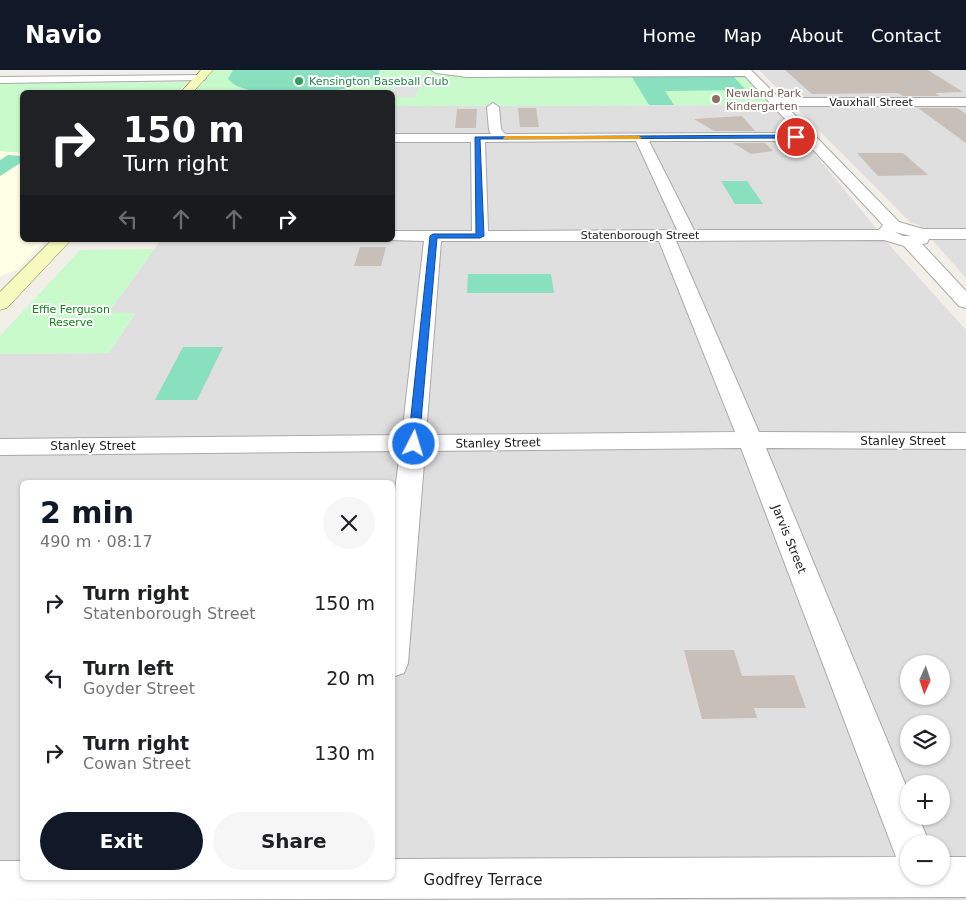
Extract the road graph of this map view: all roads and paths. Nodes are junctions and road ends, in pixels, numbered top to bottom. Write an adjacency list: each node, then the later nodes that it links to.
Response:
1 (58, 70): 6 (street)
2 (436, 70): 3 (street)
3 (609, 72): 4 (street)
4 (746, 72): 9 (street)
5 (203, 74): 6 (street); 8 (main road)
6 (44, 79): 7 (street)
7 (0, 80)
8 (189, 90)
9 (775, 102): 10 (street, Vauxhall Street); 14 (street)
10 (949, 102): 11 (street, Vauxhall Street); 13 (street)
11 (966, 102)
12 (493, 107): 17 (street)
13 (966, 114)
14 (808, 137): 18 (street); 19 (street)
15 (395, 138): 16 (street)
16 (478, 138): 17 (street); 24 (street)
17 (499, 138): 18 (street)
18 (641, 138): 21 (street, Jarvis Street)
19 (890, 231): 21 (street, Statenborough Street); 25 (street)
20 (966, 234): 25 (street)
21 (676, 235): 24 (street, Statenborough Street); 29 (street, Jarvis Street)
22 (395, 236): 23 (street, Statenborough Street)
23 (433, 236): 24 (street, Statenborough Street); 31 (street)
24 (480, 236)
25 (915, 238): 27 (street)
26 (60, 242): 28 (main road)
27 (966, 302)
28 (0, 304)
29 (750, 440): 30 (street, Stanley Street); 31 (street, Stanley Street); 34 (street, Jarvis Street)
30 (966, 441)
31 (414, 444): 32 (street, Stanley Street); 33 (street)
32 (0, 446)
33 (395, 633)
34 (907, 835)
35 (900, 866): 38 (street, Godfrey Terrace)
36 (950, 873): 37 (street, Godfrey Terrace)
37 (966, 877)
38 (395, 878)
39 (248, 880): 40 (street, Godfrey Terrace)
40 (0, 882)

